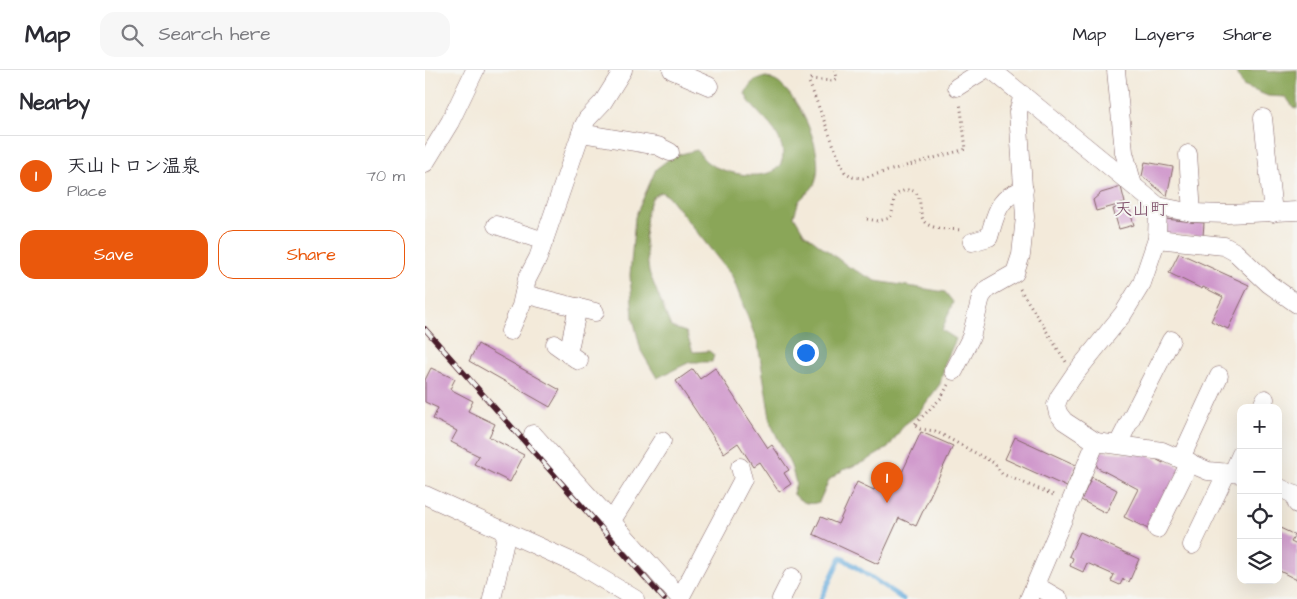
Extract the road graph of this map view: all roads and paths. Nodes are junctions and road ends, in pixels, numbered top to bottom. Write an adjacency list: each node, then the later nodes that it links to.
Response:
1 (475, 70): 15 (street)
2 (623, 70): 12 (street)
3 (673, 70): 8 (street)
4 (835, 70): 9 (path)
5 (984, 70): 9 (street)
6 (992, 70): 10 (street)
7 (1116, 70): 16 (street)
8 (709, 86)
9 (957, 87)
10 (1023, 95): 16 (street); 17 (street)
11 (1263, 118): 21 (street)
12 (581, 133): 13 (street); 26 (street)
13 (670, 152)
14 (1188, 154): 20 (street)
15 (425, 163)
16 (1133, 185): 18 (street)
17 (1024, 190): 24 (street); 28 (street)
18 (1158, 206): 20 (street); 25 (street)
19 (1297, 211): 21 (street)
20 (1192, 213): 21 (street)
21 (1273, 213)
22 (867, 219): 24 (path)
23 (496, 225): 26 (street)
24 (990, 233): 27 (street)
25 (1157, 239): 30 (street); 37 (street)
26 (544, 241): 29 (street)
27 (972, 242)
28 (1015, 273): 36 (street); 37 (path)
29 (524, 294): 31 (street); 33 (street)
30 (1297, 304)
31 (578, 307): 32 (street); 35 (street)
32 (595, 312)
33 (510, 332)
34 (1171, 340): 42 (street)
35 (567, 353)
36 (954, 371): 48 (path)
37 (1074, 375): 41 (street)
38 (1219, 376): 43 (street)
39 (533, 434): 50 (street)
40 (662, 441): 50 (street)
41 (1096, 442): 42 (street); 48 (street)
42 (1118, 444): 43 (street)
43 (1185, 460): 45 (street); 51 (street)
44 (739, 468): 57 (street)
45 (1234, 473): 53 (street)
46 (1282, 490): 49 (street)
47 (425, 495): 52 (street)
48 (1071, 502): 54 (street)
49 (1297, 504)
50 (611, 522): 57 (street)
51 (1157, 529)
52 (507, 532): 55 (street); 56 (street)
53 (1192, 545)
54 (1032, 592): 58 (street)
55 (492, 599)
56 (635, 599)
57 (680, 599)
58 (1059, 599)

